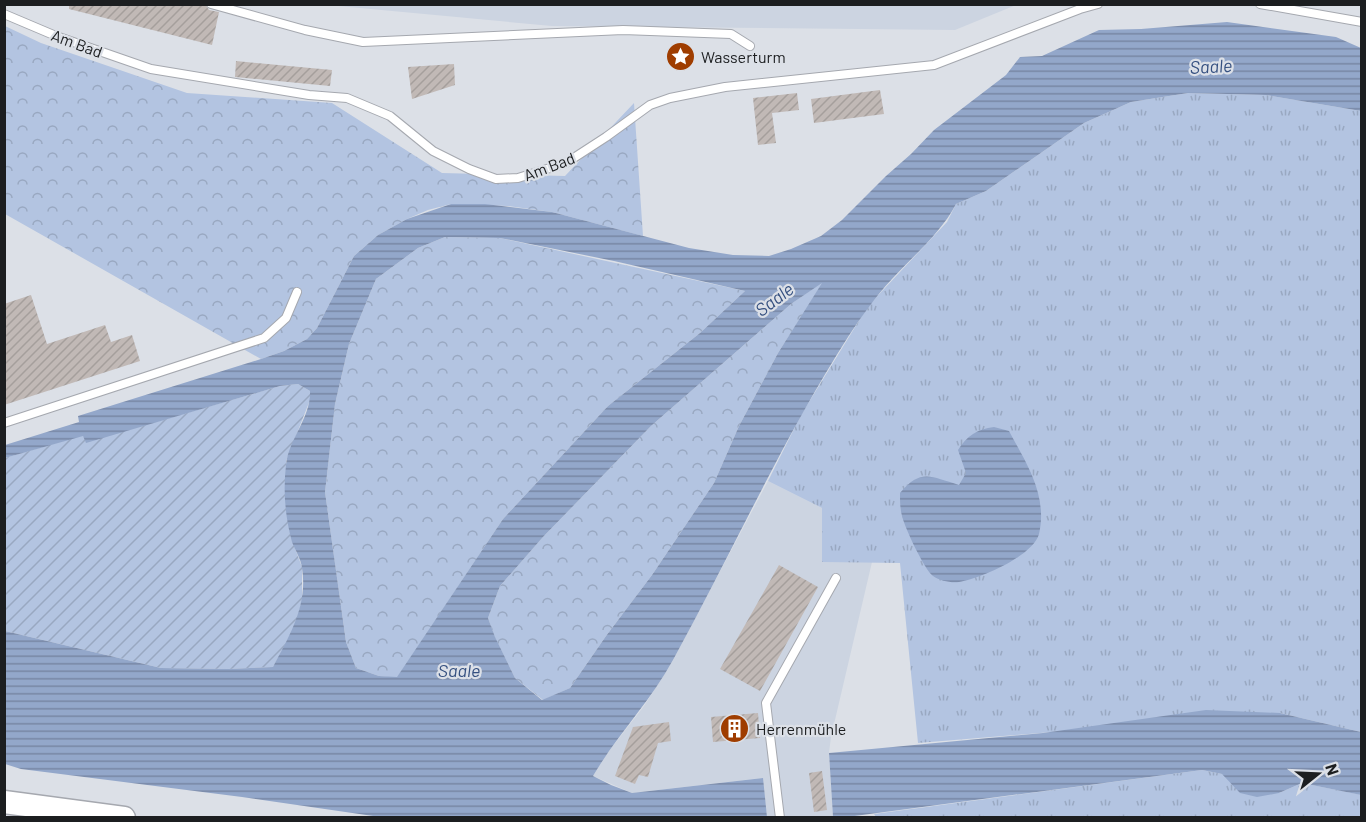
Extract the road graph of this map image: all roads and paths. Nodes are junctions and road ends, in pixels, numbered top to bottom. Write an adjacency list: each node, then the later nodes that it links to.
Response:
1 (211, 4): 6 (lane)
2 (1098, 4): 4 (lane, Am Bad)
3 (1260, 4): 5 (lane)
4 (4, 14)
5 (1362, 22)
6 (750, 46)
7 (297, 292): 8 (lane)
8 (4, 423)
9 (836, 578): 12 (lane)
10 (4, 802): 11 (street)
11 (124, 818)
12 (780, 818)

